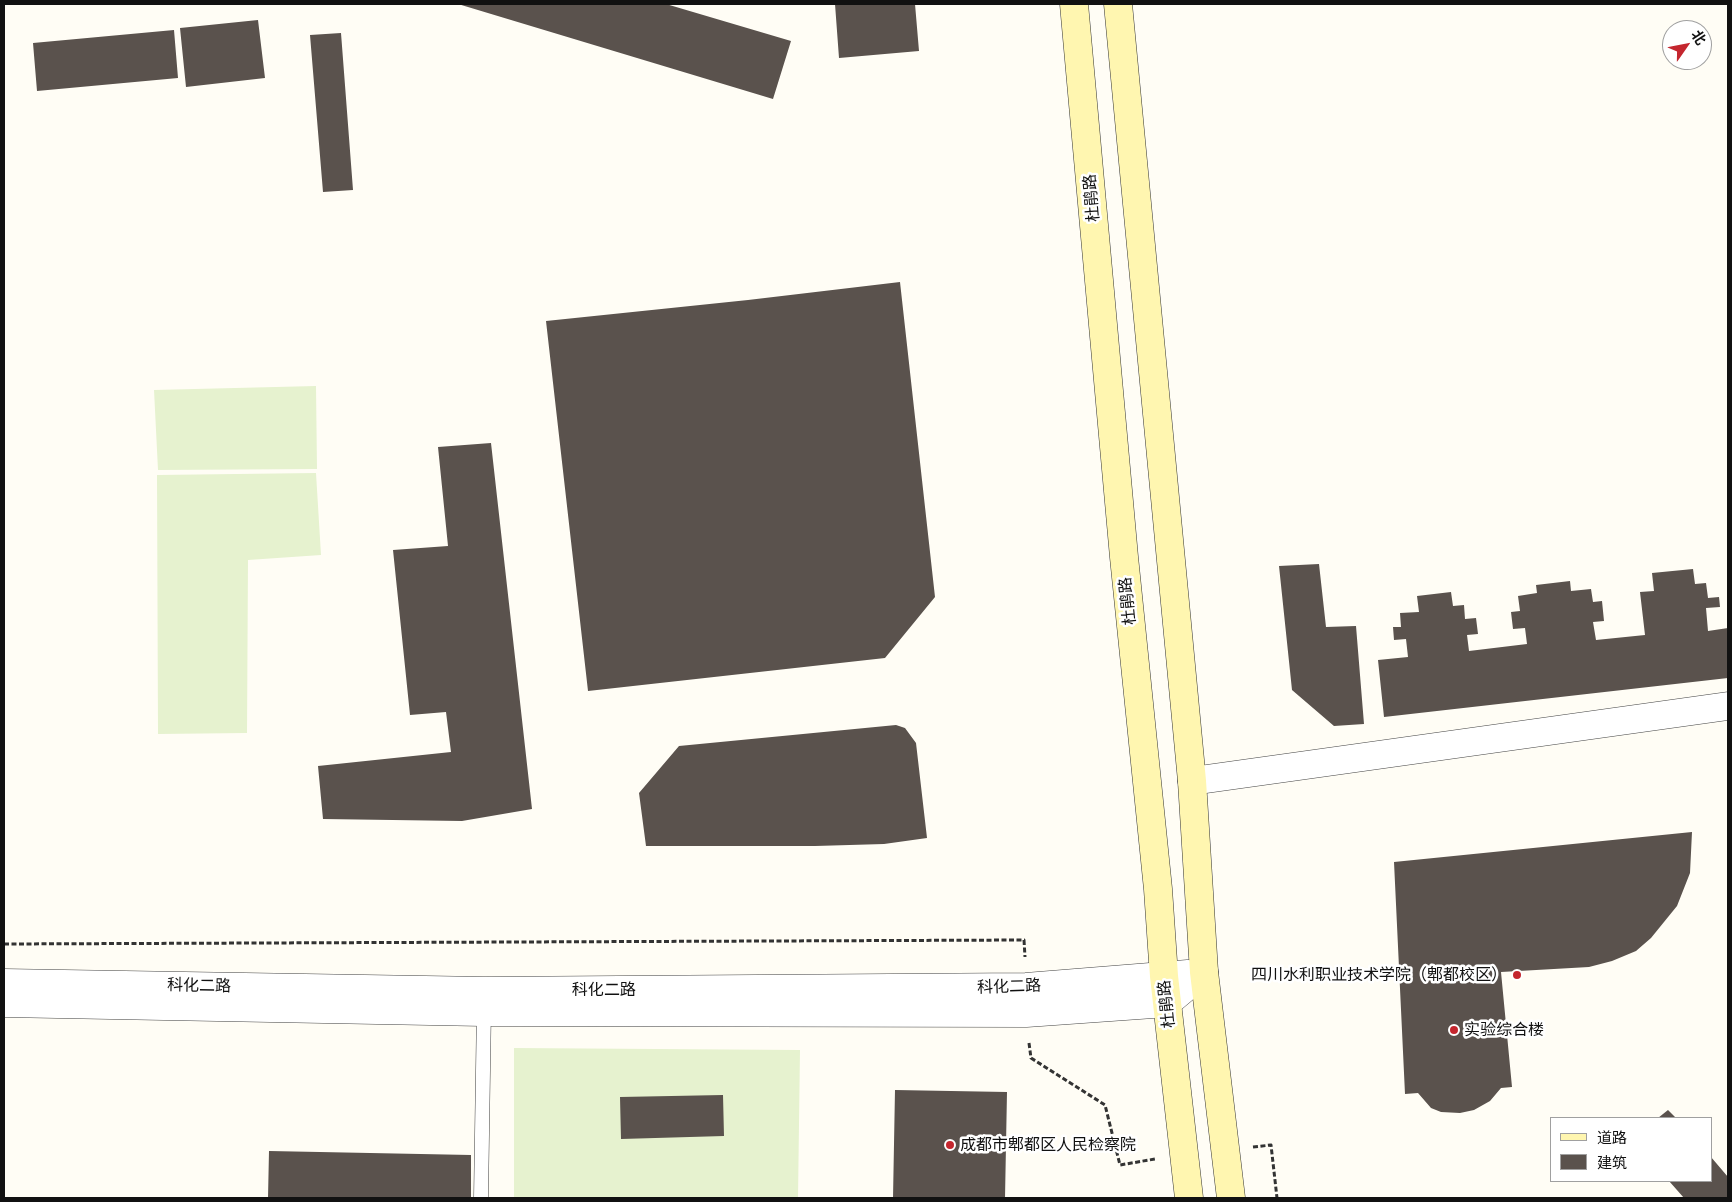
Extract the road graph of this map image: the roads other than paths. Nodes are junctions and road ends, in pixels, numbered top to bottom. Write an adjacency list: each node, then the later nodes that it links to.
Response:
1 (1074, 4): 6 (main road, 杜鹃路)
2 (1118, 4): 4 (main road)
3 (1728, 706): 4 (street)
4 (1192, 781): 5 (main road)
5 (1204, 972): 6 (street, 科化二路); 9 (street); 13 (main road)
6 (1164, 976): 8 (street, 科化二路); 9 (main road, 杜鹃路)
7 (4, 983): 8 (street, 科化二路)
8 (484, 1002): 9 (street); 10 (street); 11 (lane)
9 (1167, 1002): 12 (main road, 杜鹃路)
10 (4, 1003)
11 (481, 1198)
12 (1189, 1198)
13 (1231, 1198)

